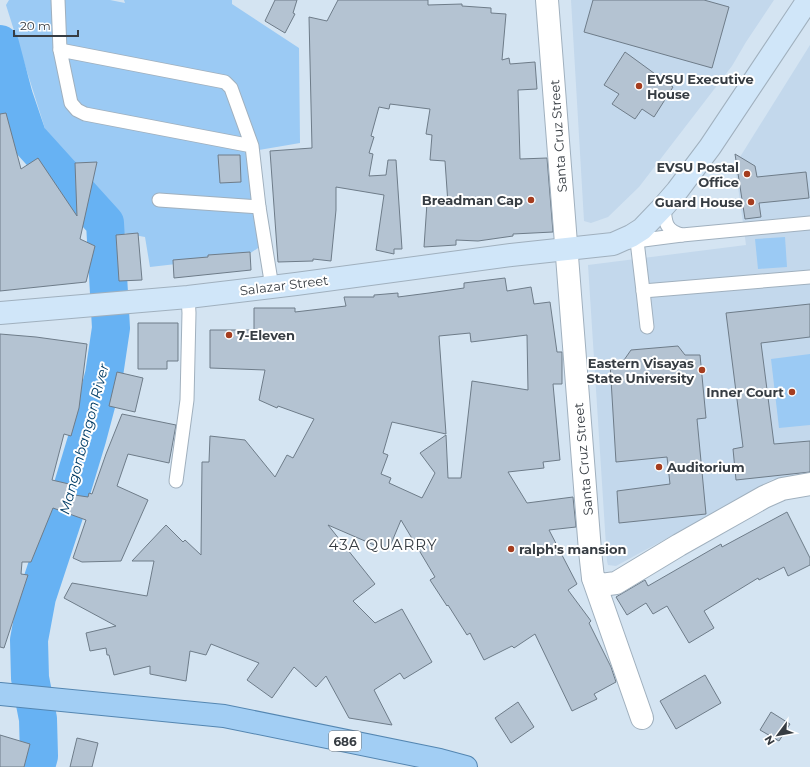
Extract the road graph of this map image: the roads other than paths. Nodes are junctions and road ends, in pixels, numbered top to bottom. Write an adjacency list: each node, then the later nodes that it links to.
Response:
1 (58, 0): 4 (lane)
2 (547, 0): 13 (street, Santa Cruz Street)
3 (808, 0): 7 (street, Salazar Street)
4 (60, 50): 5 (lane); 5 (lane)
5 (252, 146): 8 (lane)
6 (159, 200): 8 (lane)
7 (664, 206): 10 (lane); 12 (street, Salazar Street)
8 (259, 207): 15 (lane)
9 (810, 223): 10 (lane)
10 (684, 235): 11 (lane)
11 (636, 241): 12 (lane); 16 (lane)
12 (613, 244): 13 (street, Salazar Street)
13 (566, 248): 15 (street, Salazar Street); 22 (street, Santa Cruz Street)
14 (810, 277): 16 (lane)
15 (272, 287): 17 (street, Salazar Street)
16 (643, 291): 19 (lane)
17 (188, 297): 18 (street, Salazar Street); 20 (lane)
18 (0, 313)
19 (647, 327)
20 (176, 480)
21 (810, 484): 22 (street)
22 (593, 578): 24 (street, Santa Cruz Street)
23 (7, 694): 25 (main road, 686)
24 (642, 718)
25 (466, 767)

